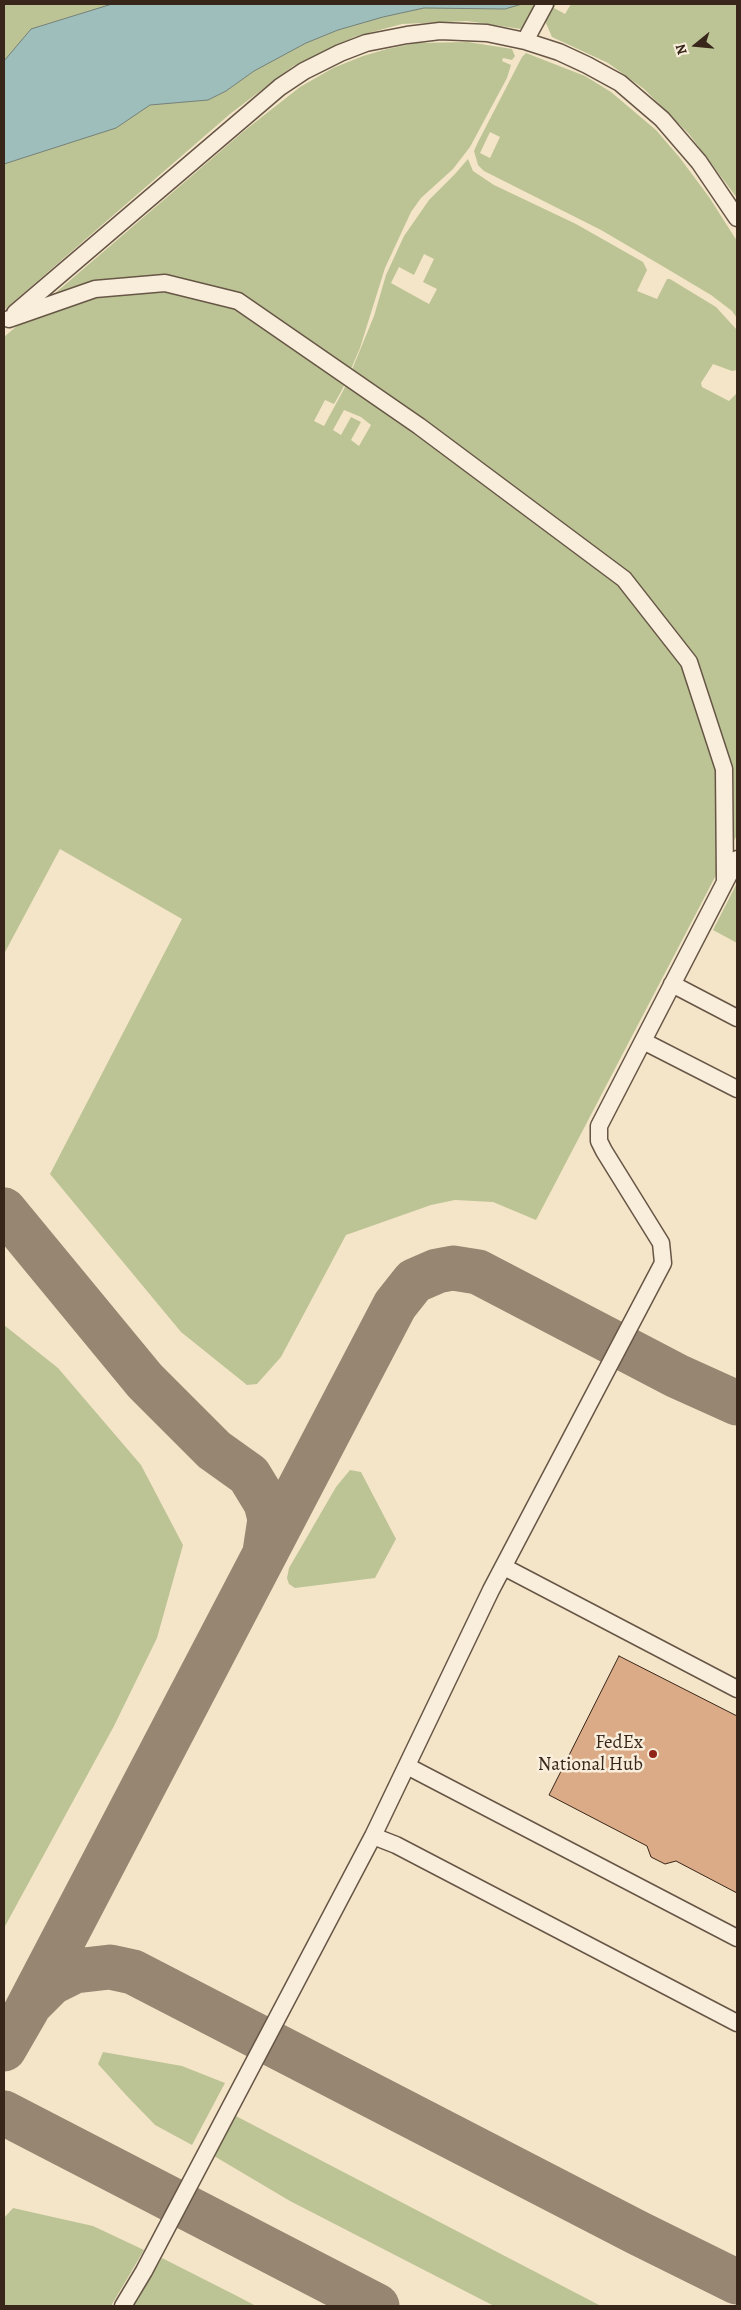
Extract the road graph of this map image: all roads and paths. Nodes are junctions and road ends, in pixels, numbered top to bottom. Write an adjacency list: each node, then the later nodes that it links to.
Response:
1 (545, 4): 2 (lane)
2 (525, 41): 3 (lane); 4 (lane)
3 (737, 218)
4 (6, 321): 6 (lane)
5 (737, 859): 6 (lane)
6 (725, 883): 7 (lane)
7 (672, 984): 8 (lane); 9 (lane)
8 (737, 1018)
9 (643, 1041): 10 (lane); 11 (lane)
10 (737, 1090)
11 (504, 1567): 12 (lane); 13 (lane)
12 (737, 1689)
13 (408, 1766): 14 (lane); 15 (lane)
14 (373, 1836): 16 (lane); 17 (lane)
15 (737, 1938)
16 (737, 2023)
17 (123, 2306)

